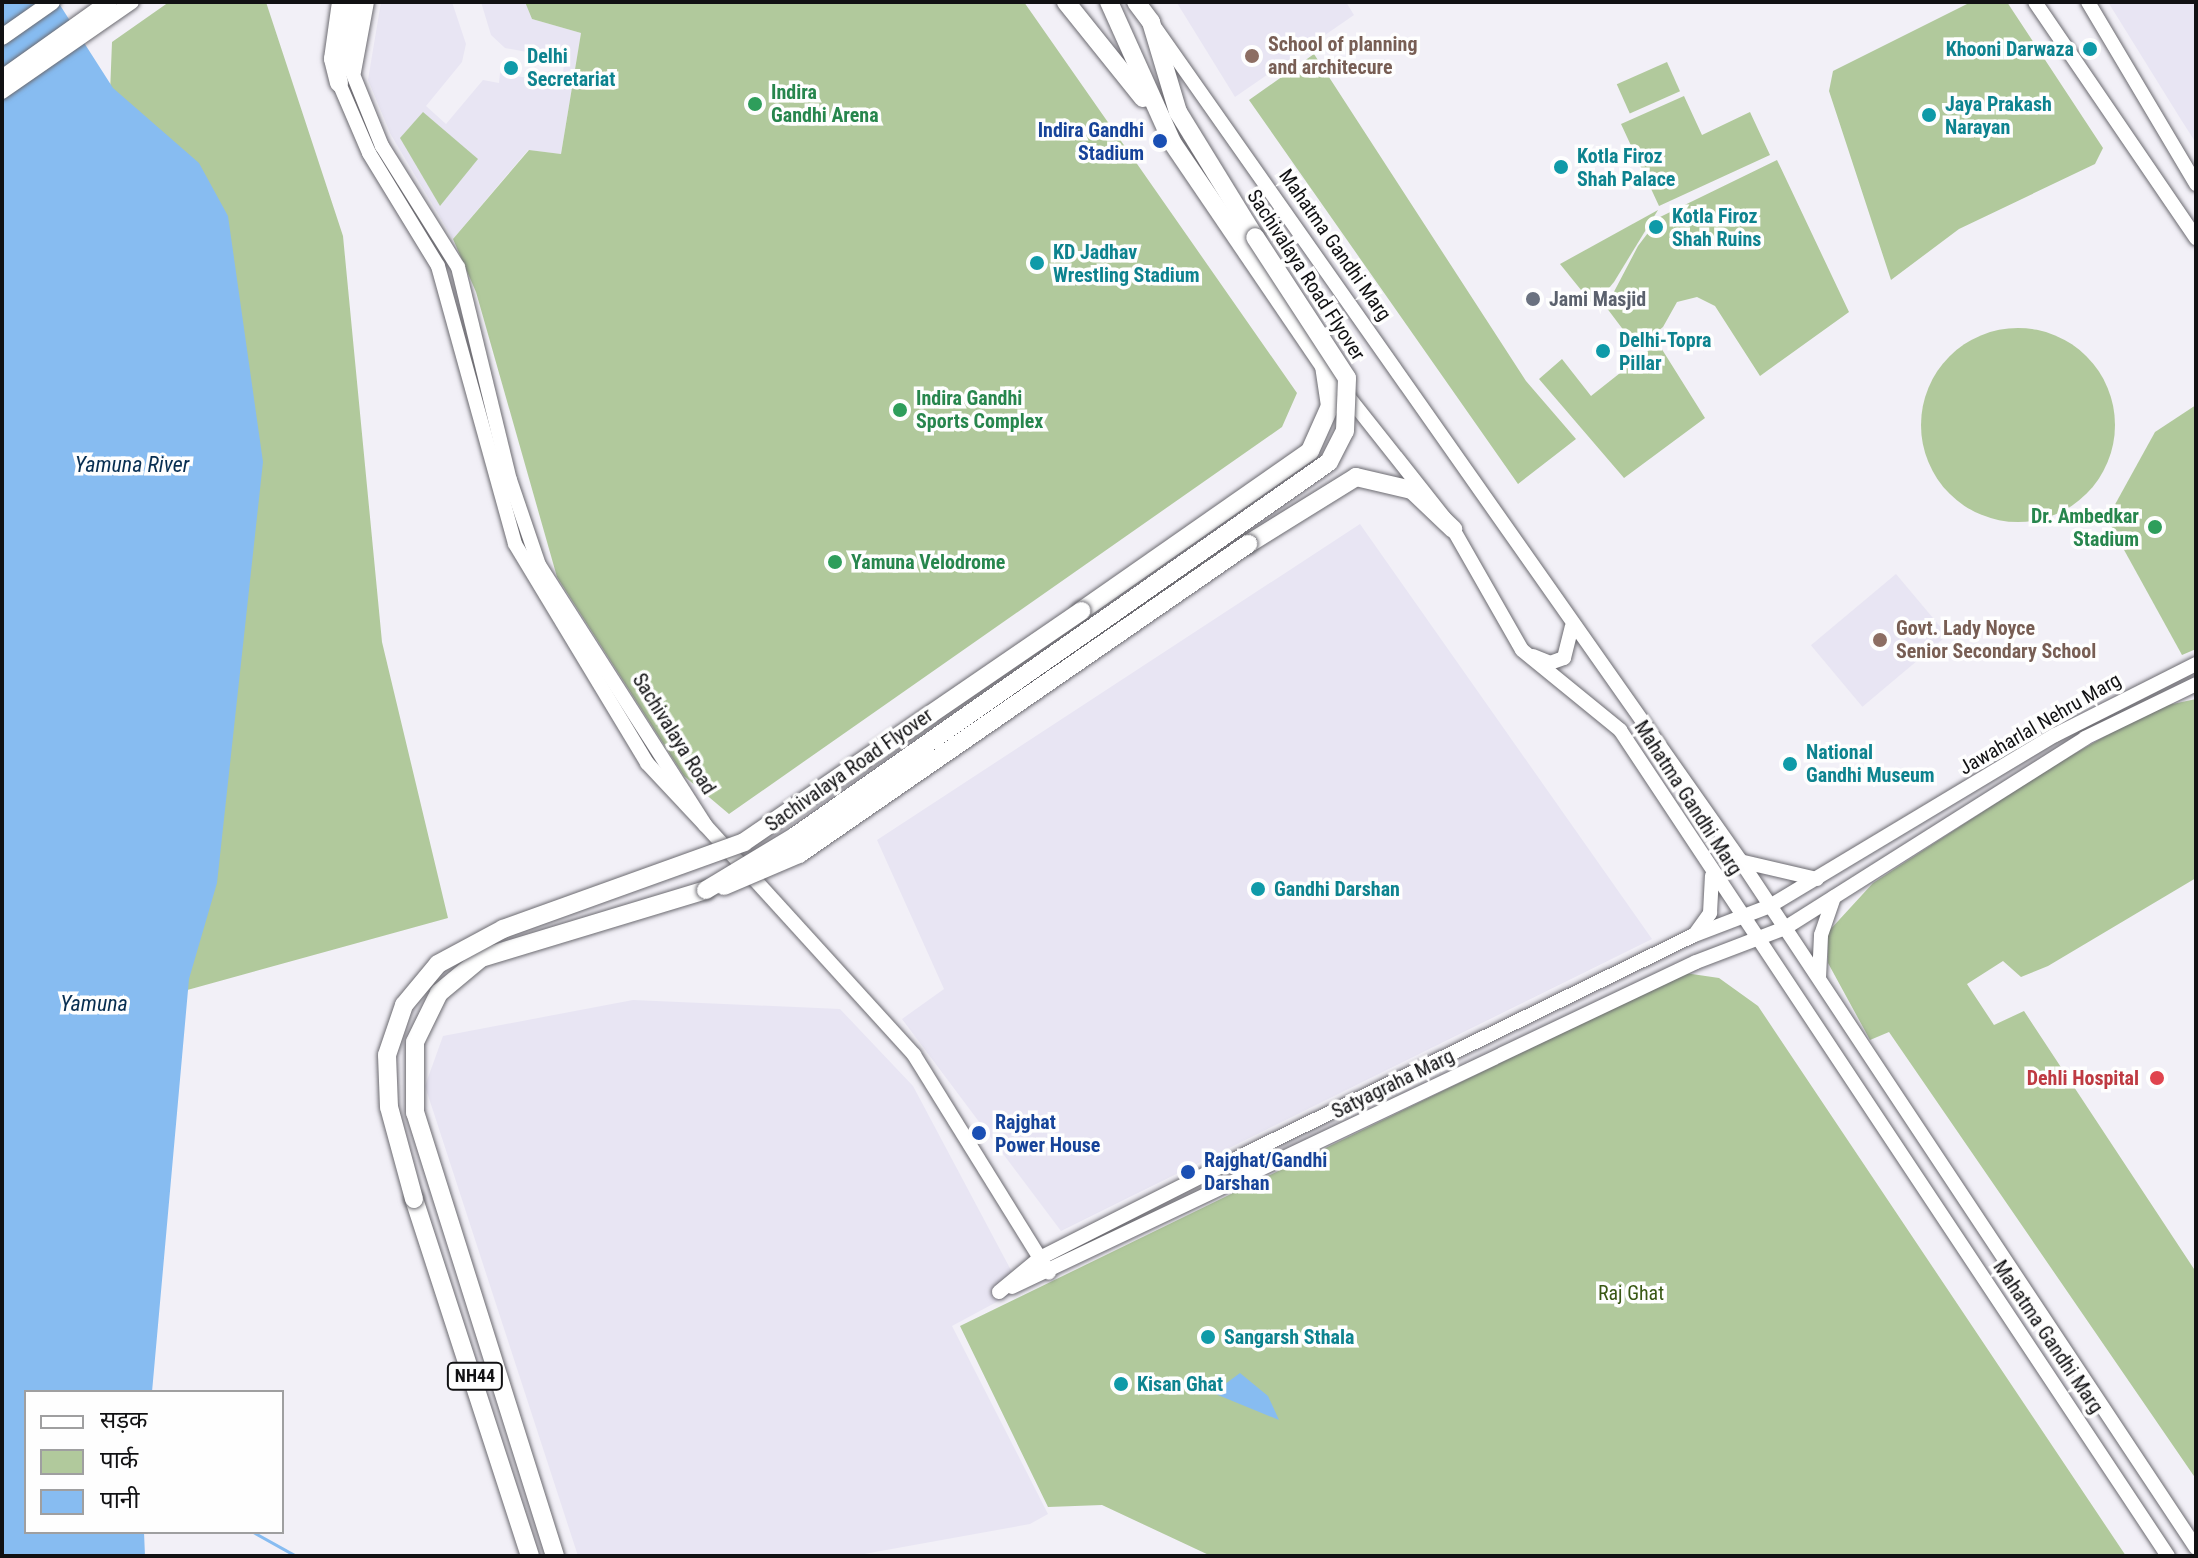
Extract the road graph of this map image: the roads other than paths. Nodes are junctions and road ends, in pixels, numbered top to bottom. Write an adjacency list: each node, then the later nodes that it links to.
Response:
1 (52, 2): 14 (main road)
2 (109, 2): 13 (main road)
3 (132, 2): 13 (main road)
4 (341, 2): 16 (highway)
5 (355, 2): 16 (main road)
6 (367, 2): 16 (main road)
7 (1066, 2): 20 (highway)
8 (1109, 2): 20 (highway, Mahatma Gandhi Marg)
9 (1136, 2): 12 (highway, Mahatma Gandhi Marg)
10 (2035, 2): 23 (main road)
11 (2088, 2): 21 (main road)
12 (1151, 22): 28 (main road, Mahatma Gandhi Marg); 36 (highway, Sachivalaya Road Flyover, bridge)
13 (84, 27): 15 (main road); 17 (main road)
14 (2, 37)
15 (2, 78)
16 (346, 79): 18 (main road, Sachivalaya Road); 19 (main road, Sachivalaya Road)
17 (2, 92)
18 (367, 108): 19 (main road); 22 (main road, Sachivalaya Road)
19 (351, 115): 22 (main road, Sachivalaya Road)
20 (1162, 122): 26 (highway, Mahatma Gandhi Marg)
21 (2196, 184)
22 (421, 220): 24 (main road, Sachivalaya Road); 25 (main road, Sachivalaya Road)
23 (2196, 238)
24 (454, 260): 25 (main road); 31 (main road, Sachivalaya Road)
25 (438, 266): 31 (main road, Sachivalaya Road)
26 (1324, 366): 27 (main road, Mahatma Gandhi Marg); 47 (highway, Sachivalaya Road Flyover / NH44, bridge)
27 (1453, 529): 29 (main road, Mahatma Gandhi Marg); 36 (highway, bridge)
28 (1571, 623): 29 (main road); 33 (main road, Mahatma Gandhi Marg)
29 (1522, 650): 34 (main road, Mahatma Gandhi Marg)
30 (2196, 664): 35 (main road, Jawaharlal Nehru Marg)
31 (598, 665): 44 (main road, Sachivalaya Road)
32 (2196, 684): 37 (main road, Jawaharlal Nehru Marg)
33 (1740, 860): 35 (main road); 38 (main road, Mahatma Gandhi Marg)
34 (1712, 876): 39 (main road, Mahatma Gandhi Marg); 41 (main road)
35 (1819, 879): 38 (main road, Jawaharlal Nehru Marg)
36 (706, 890): 48 (highway, Sachivalaya Road Flyover)
37 (1834, 897): 40 (main road, Jawaharlal Nehru Marg); 43 (main road)
38 (1770, 906): 39 (main road, Jawaharlal Nehru Marg); 40 (main road, Mahatma Gandhi Marg)
39 (1741, 919): 41 (main road, Satyagraha Marg); 42 (main road, Mahatma Gandhi Marg)
40 (1785, 928): 42 (main road, Jawaharlal Nehru Marg); 43 (main road, Mahatma Gandhi Marg)
41 (1692, 936): 44 (main road, Satyagraha Marg)
42 (1757, 940): 45 (main road, Satyagraha Marg); 49 (main road, Mahatma Gandhi Marg)
43 (1819, 979): 46 (main road, Mahatma Gandhi Marg)
44 (1040, 1258): 45 (main road, Sachivalaya Road); 45 (main road, Satyagraha Marg)
45 (1049, 1273)
46 (2196, 1548)
47 (530, 1556)
48 (555, 1556)
49 (2168, 1556)

